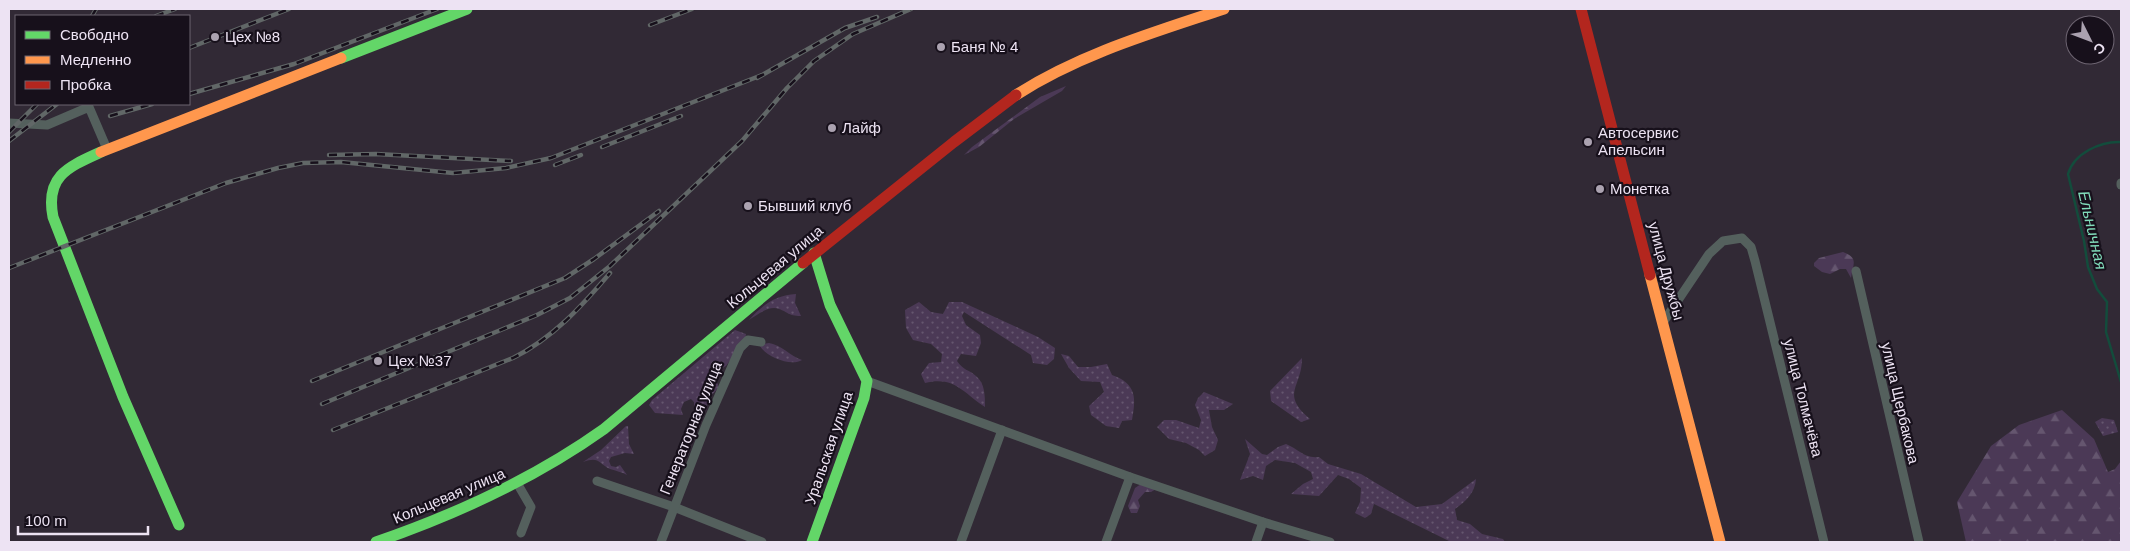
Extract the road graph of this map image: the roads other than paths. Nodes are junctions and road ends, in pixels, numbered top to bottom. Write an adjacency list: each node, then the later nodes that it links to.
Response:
1 (467, 9): 5 (street)
2 (1224, 9): 6 (street, Кольцевая улица)
3 (1581, 9): 8 (street, улица Дружбы)
4 (9, 123): 5 (street)
5 (107, 149): 17 (street)
6 (814, 253): 10 (street, Уральская улица); 14 (street, Кольцевая улица)
7 (1856, 271): 29 (street, улица Щербакова)
8 (1664, 321): 27 (street, улица Дружбы); 28 (street, улица Толмачёва)
9 (761, 342): 15 (street, Генераторная улица)
10 (867, 381): 11 (street); 22 (street, Уральская улица)
11 (1002, 430): 12 (street); 23 (street)
12 (1130, 477): 16 (street); 24 (street)
13 (597, 481): 15 (street)
14 (517, 483): 18 (street); 19 (street, Кольцевая улица)
15 (674, 507): 20 (street, Генераторная улица); 21 (street)
16 (1263, 522): 25 (street); 26 (street)
17 (179, 525)
18 (521, 533)
19 (376, 542)
20 (661, 542)
21 (762, 542)
22 (812, 542)
23 (961, 542)
24 (1106, 542)
25 (1256, 542)
26 (1330, 542)
27 (1720, 542)
28 (1824, 542)
29 (1919, 542)

